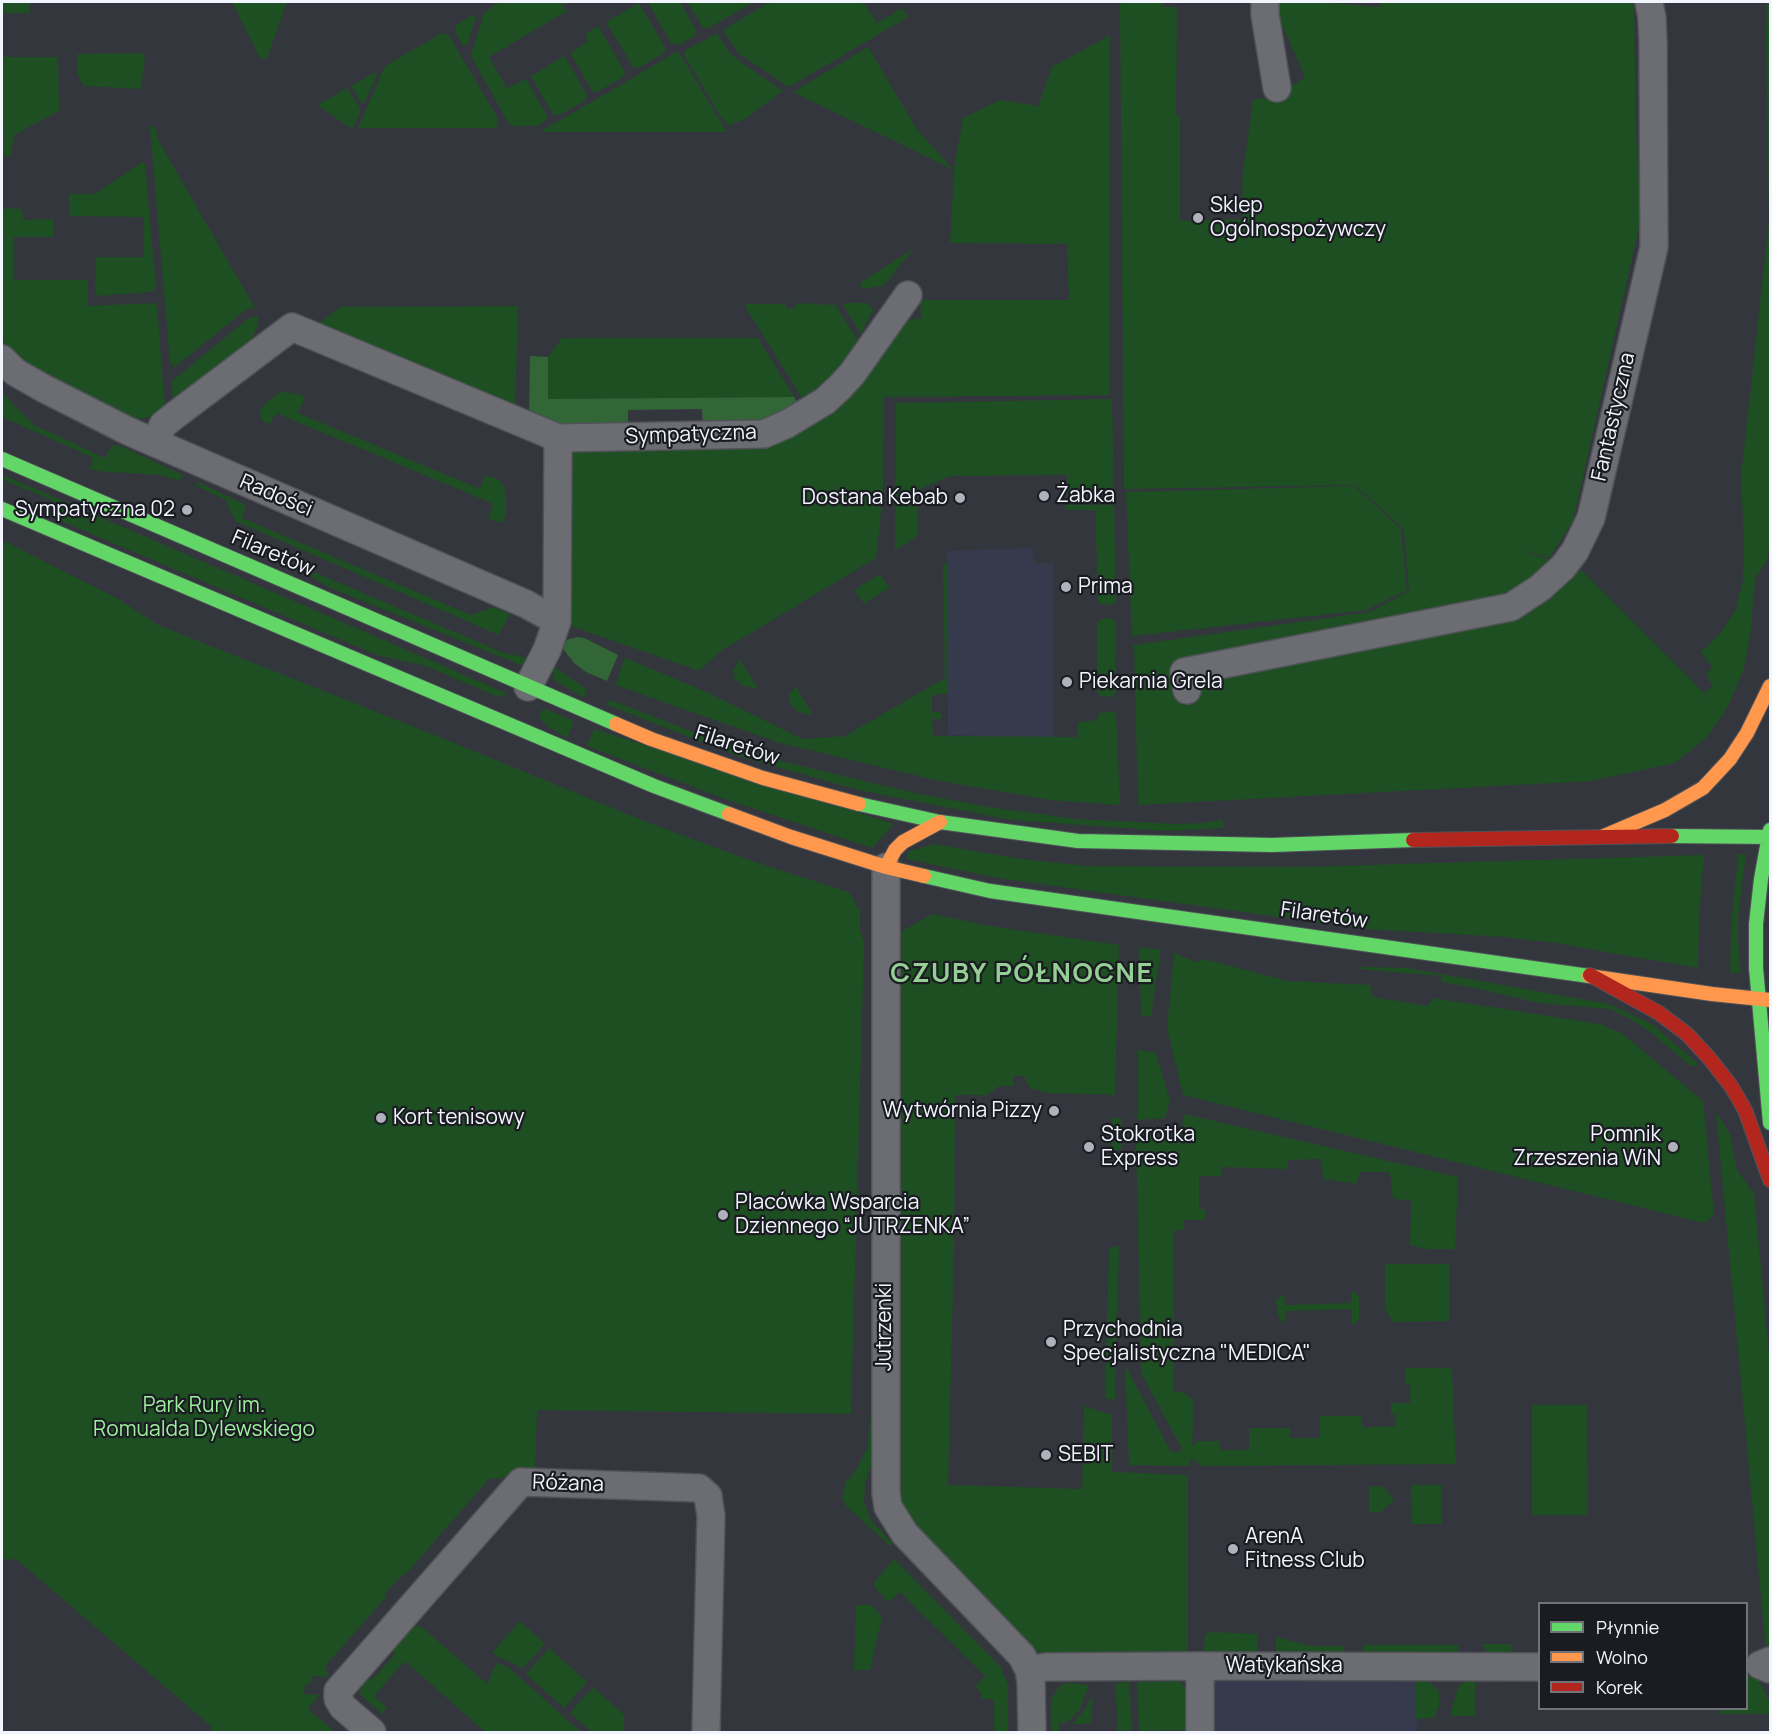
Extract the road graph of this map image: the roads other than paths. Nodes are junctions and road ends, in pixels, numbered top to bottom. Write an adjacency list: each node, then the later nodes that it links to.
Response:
1 (1265, 2): 3 (street)
2 (1649, 2): 12 (street, Fantastyczna)
3 (1277, 88)
4 (908, 295): 6 (street, Sympatyczna)
5 (2, 359): 7 (street, Radości)
6 (558, 438): 7 (street, Sympatyczna); 10 (street)
7 (154, 443): 10 (street, Radości)
8 (2, 459): 13 (main road, Filaretów)
9 (2, 509): 17 (main road, Filaretów)
10 (557, 621): 13 (street)
11 (1770, 686): 16 (main road)
12 (1187, 690)
13 (526, 692): 14 (main road, Filaretów)
14 (940, 822): 16 (main road, Filaretów); 17 (main road)
15 (1770, 835): 16 (main road, Filaretów); 19 (main road)
16 (1604, 836)
17 (886, 867): 18 (main road, Filaretów); 24 (street, Jutrzenki)
18 (1590, 975): 19 (main road, Filaretów); 21 (main road)
19 (1764, 999): 20 (main road)
20 (1770, 1123)
21 (1770, 1180)
22 (1200, 1666): 23 (street, Watykańska); 24 (street, Watykańska); 28 (street)
23 (1538, 1667)
24 (1029, 1670): 27 (street)
25 (372, 1732): 26 (street, Różana)
26 (706, 1732)
27 (1032, 1732)
28 (1200, 1732)

